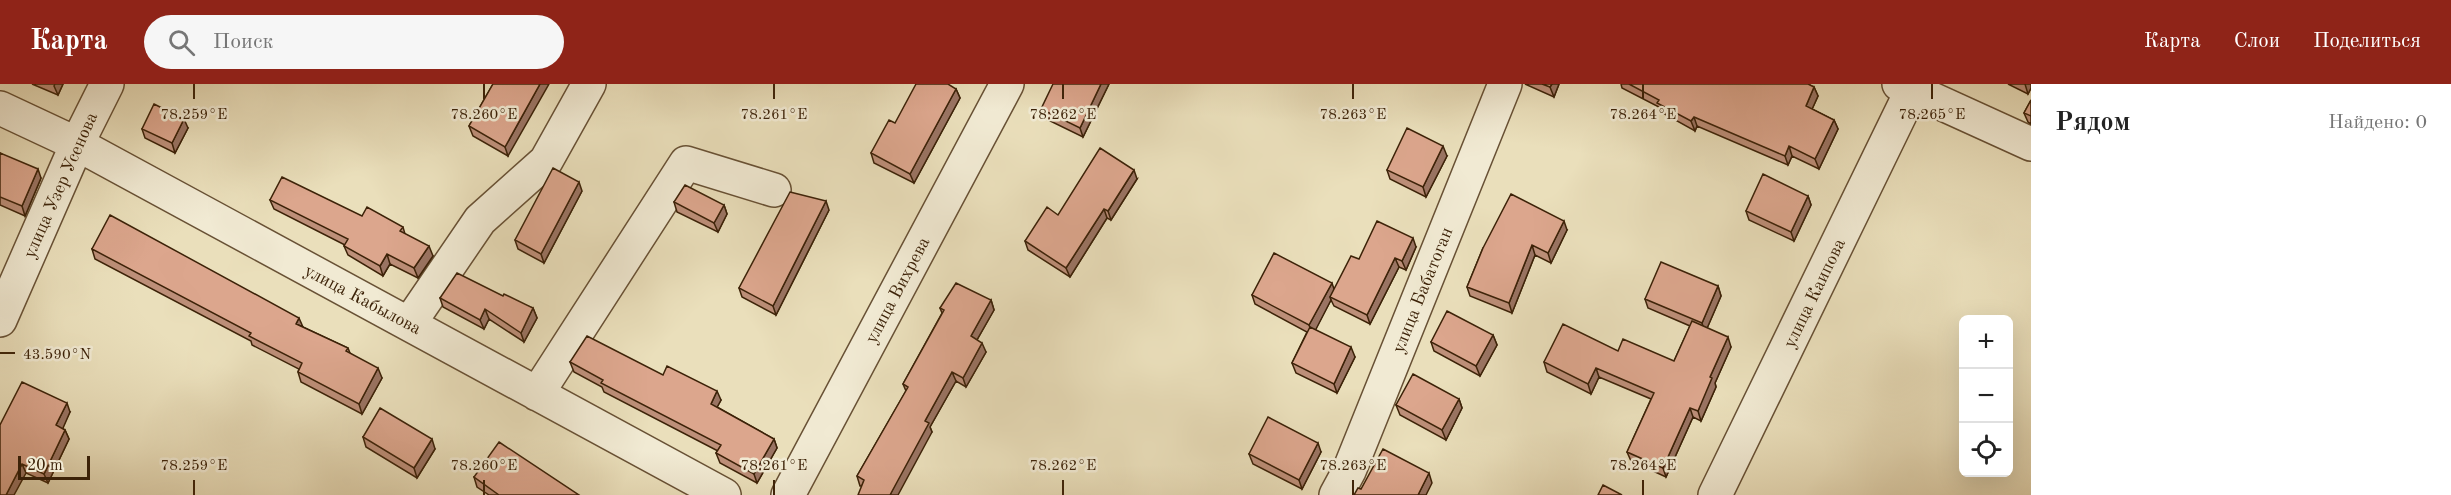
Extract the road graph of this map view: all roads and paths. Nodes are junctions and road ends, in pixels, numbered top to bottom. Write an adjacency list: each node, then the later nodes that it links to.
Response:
1 (107, 84): 8 (street, улица Узер Усенова)
2 (589, 84): 12 (street)
3 (1007, 84): 15 (street, улица Вихрева)
4 (1504, 84): 16 (street, улица Бабатоган)
5 (1905, 87): 6 (street); 17 (street, улица Каипова)
6 (1946, 93): 9 (street)
7 (0, 108): 8 (street, улица Кабылова)
8 (77, 144): 11 (street, улица Узер Усенова); 12 (street, улица Кабылова)
9 (2031, 144)
10 (774, 190): 13 (street)
11 (0, 320)
12 (409, 324): 13 (street, улица Кабылова)
13 (537, 394): 14 (street, улица Кабылова)
14 (724, 495)
15 (788, 495)
16 (1336, 495)
17 (1715, 495)

